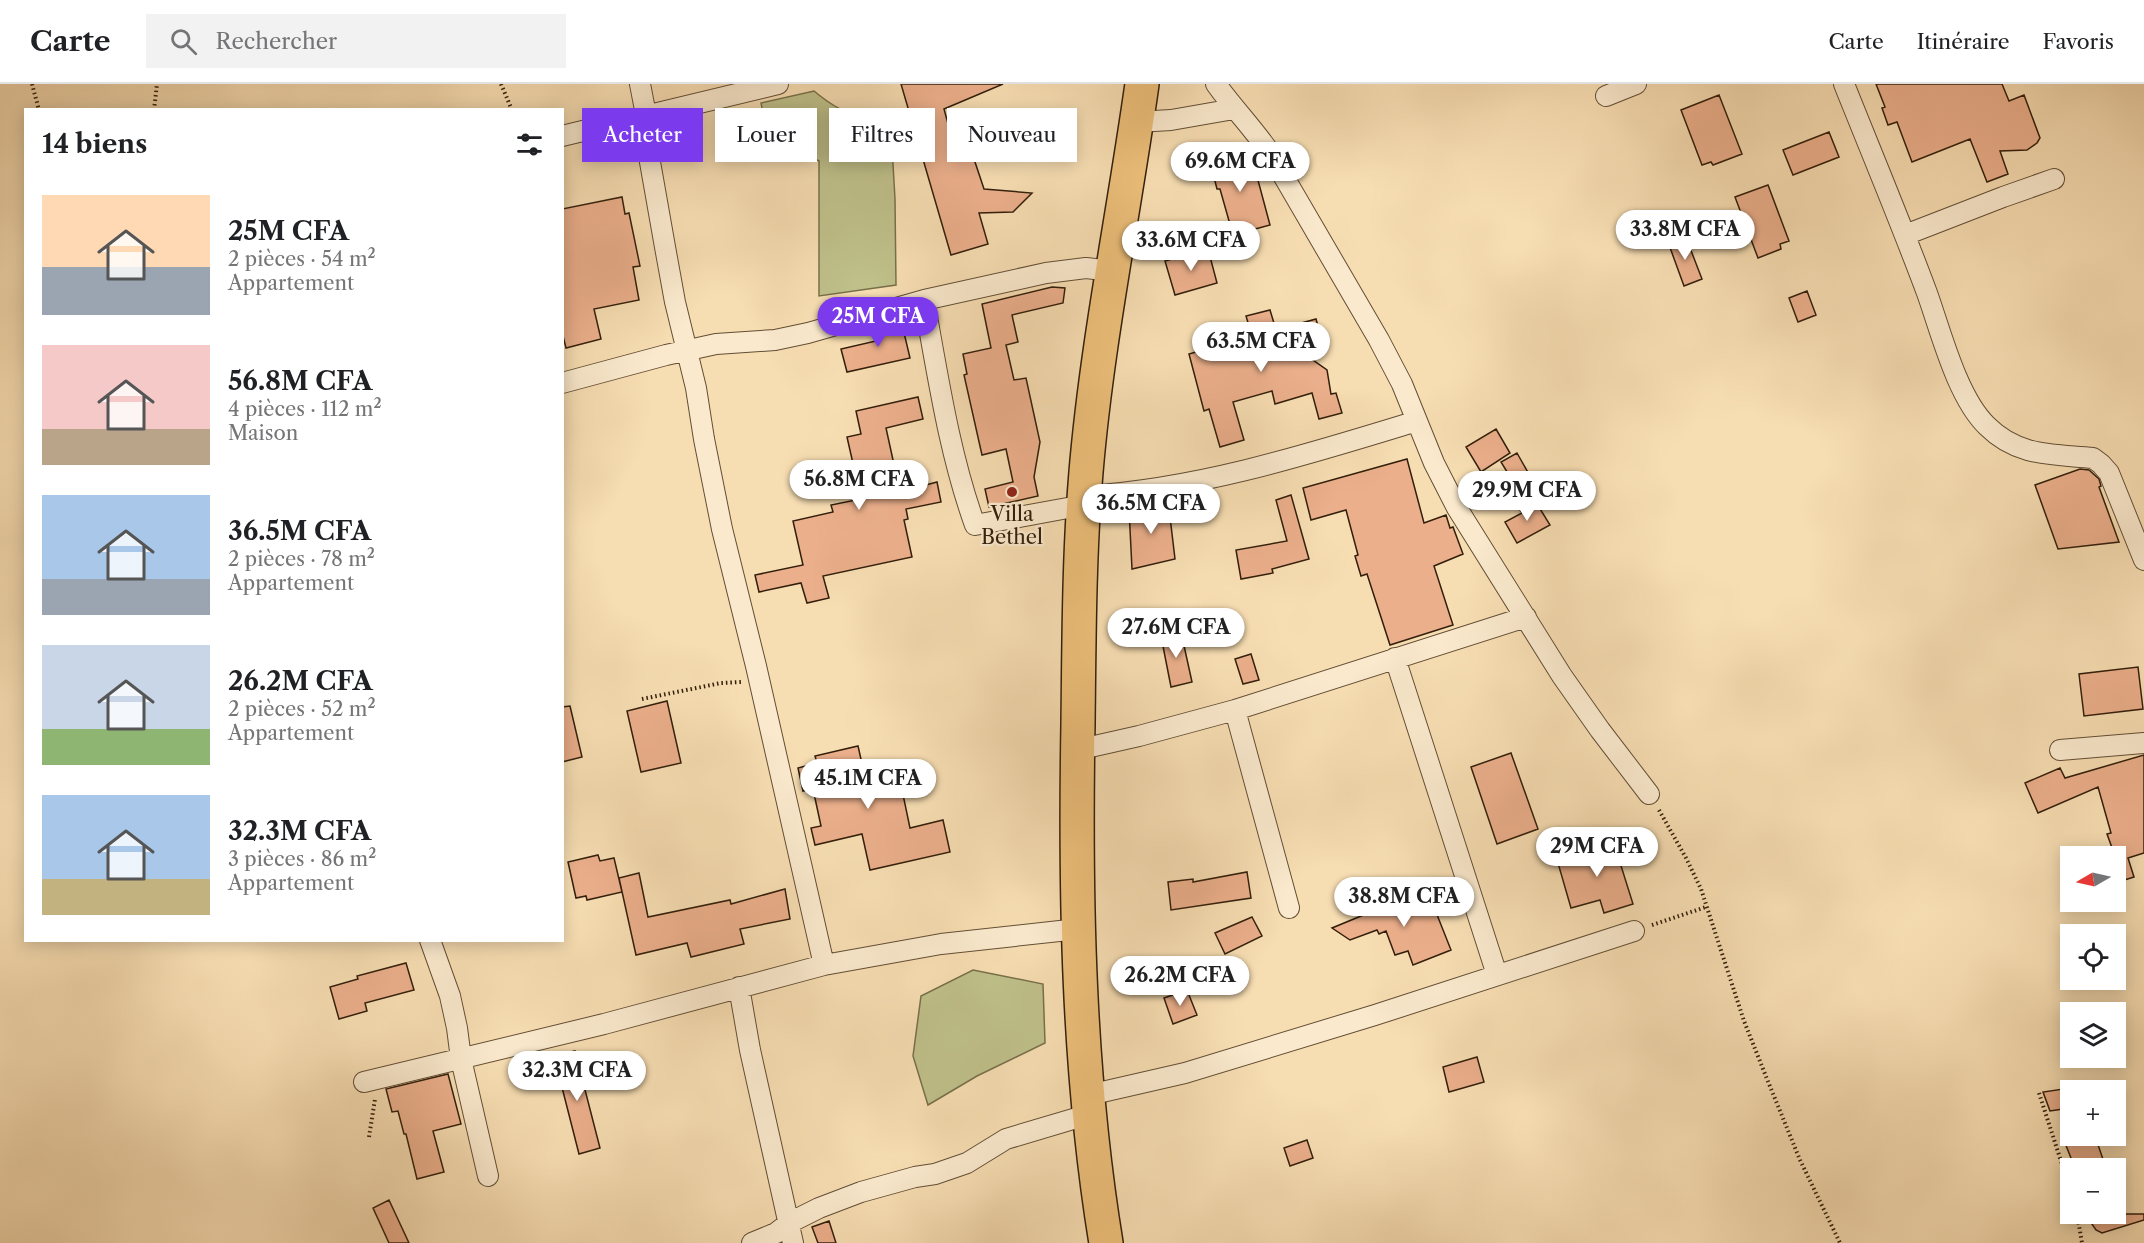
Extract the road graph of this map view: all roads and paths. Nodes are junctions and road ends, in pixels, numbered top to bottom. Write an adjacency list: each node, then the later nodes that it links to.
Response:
1 (32, 84): 11 (path)
2 (157, 84): 12 (path)
3 (501, 84): 13 (path)
4 (640, 84): 14 (street)
5 (778, 84): 15 (street)
6 (1142, 84): 17 (highway)
7 (1216, 84): 16 (street)
8 (1636, 84): 10 (street)
9 (1844, 84): 22 (street)
10 (1606, 96)
11 (38, 108)
12 (154, 108)
13 (511, 108)
14 (645, 108)
15 (682, 108)
16 (1234, 109): 17 (street); 27 (street)
17 (1137, 122): 23 (highway)
18 (582, 131): 19 (street)
19 (564, 136)
20 (650, 162): 25 (street)
21 (2054, 179): 22 (street)
22 (1905, 235): 29 (street)
23 (1112, 271): 24 (street); 28 (highway)
24 (924, 300): 25 (street); 28 (street)
25 (687, 351): 26 (street); 32 (street)
26 (564, 382)
27 (1417, 421): 28 (street); 30 (street)
28 (1084, 500): 36 (highway)
29 (2144, 560)
30 (1526, 617): 31 (street); 38 (street)
31 (1395, 658): 34 (street); 45 (street)
32 (760, 683): 33 (path); 44 (street)
33 (642, 699)
34 (1235, 710): 36 (street); 40 (street)
35 (2144, 743): 37 (street)
36 (1077, 750): 41 (highway)
37 (2060, 750)
38 (1649, 794): 39 (path)
39 (1706, 907): 42 (path); 59 (path)
40 (1289, 908)
41 (1078, 929): 44 (street); 50 (highway)
42 (1634, 931): 45 (street)
43 (431, 942): 47 (street)
44 (824, 965): 46 (street)
45 (1497, 975): 50 (street)
46 (739, 987): 47 (street); 54 (street)
47 (461, 1059): 48 (street); 53 (street)
48 (372, 1080): 51 (path)
49 (2039, 1093): 52 (path)
50 (1090, 1104): 54 (street); 58 (highway)
51 (369, 1137)
52 (2060, 1158)
53 (488, 1176)
54 (789, 1223): 56 (street); 57 (street)
55 (2079, 1224): 60 (path)
56 (752, 1243)
57 (793, 1243)
58 (1106, 1243)
59 (1840, 1243)
60 (2082, 1243)

